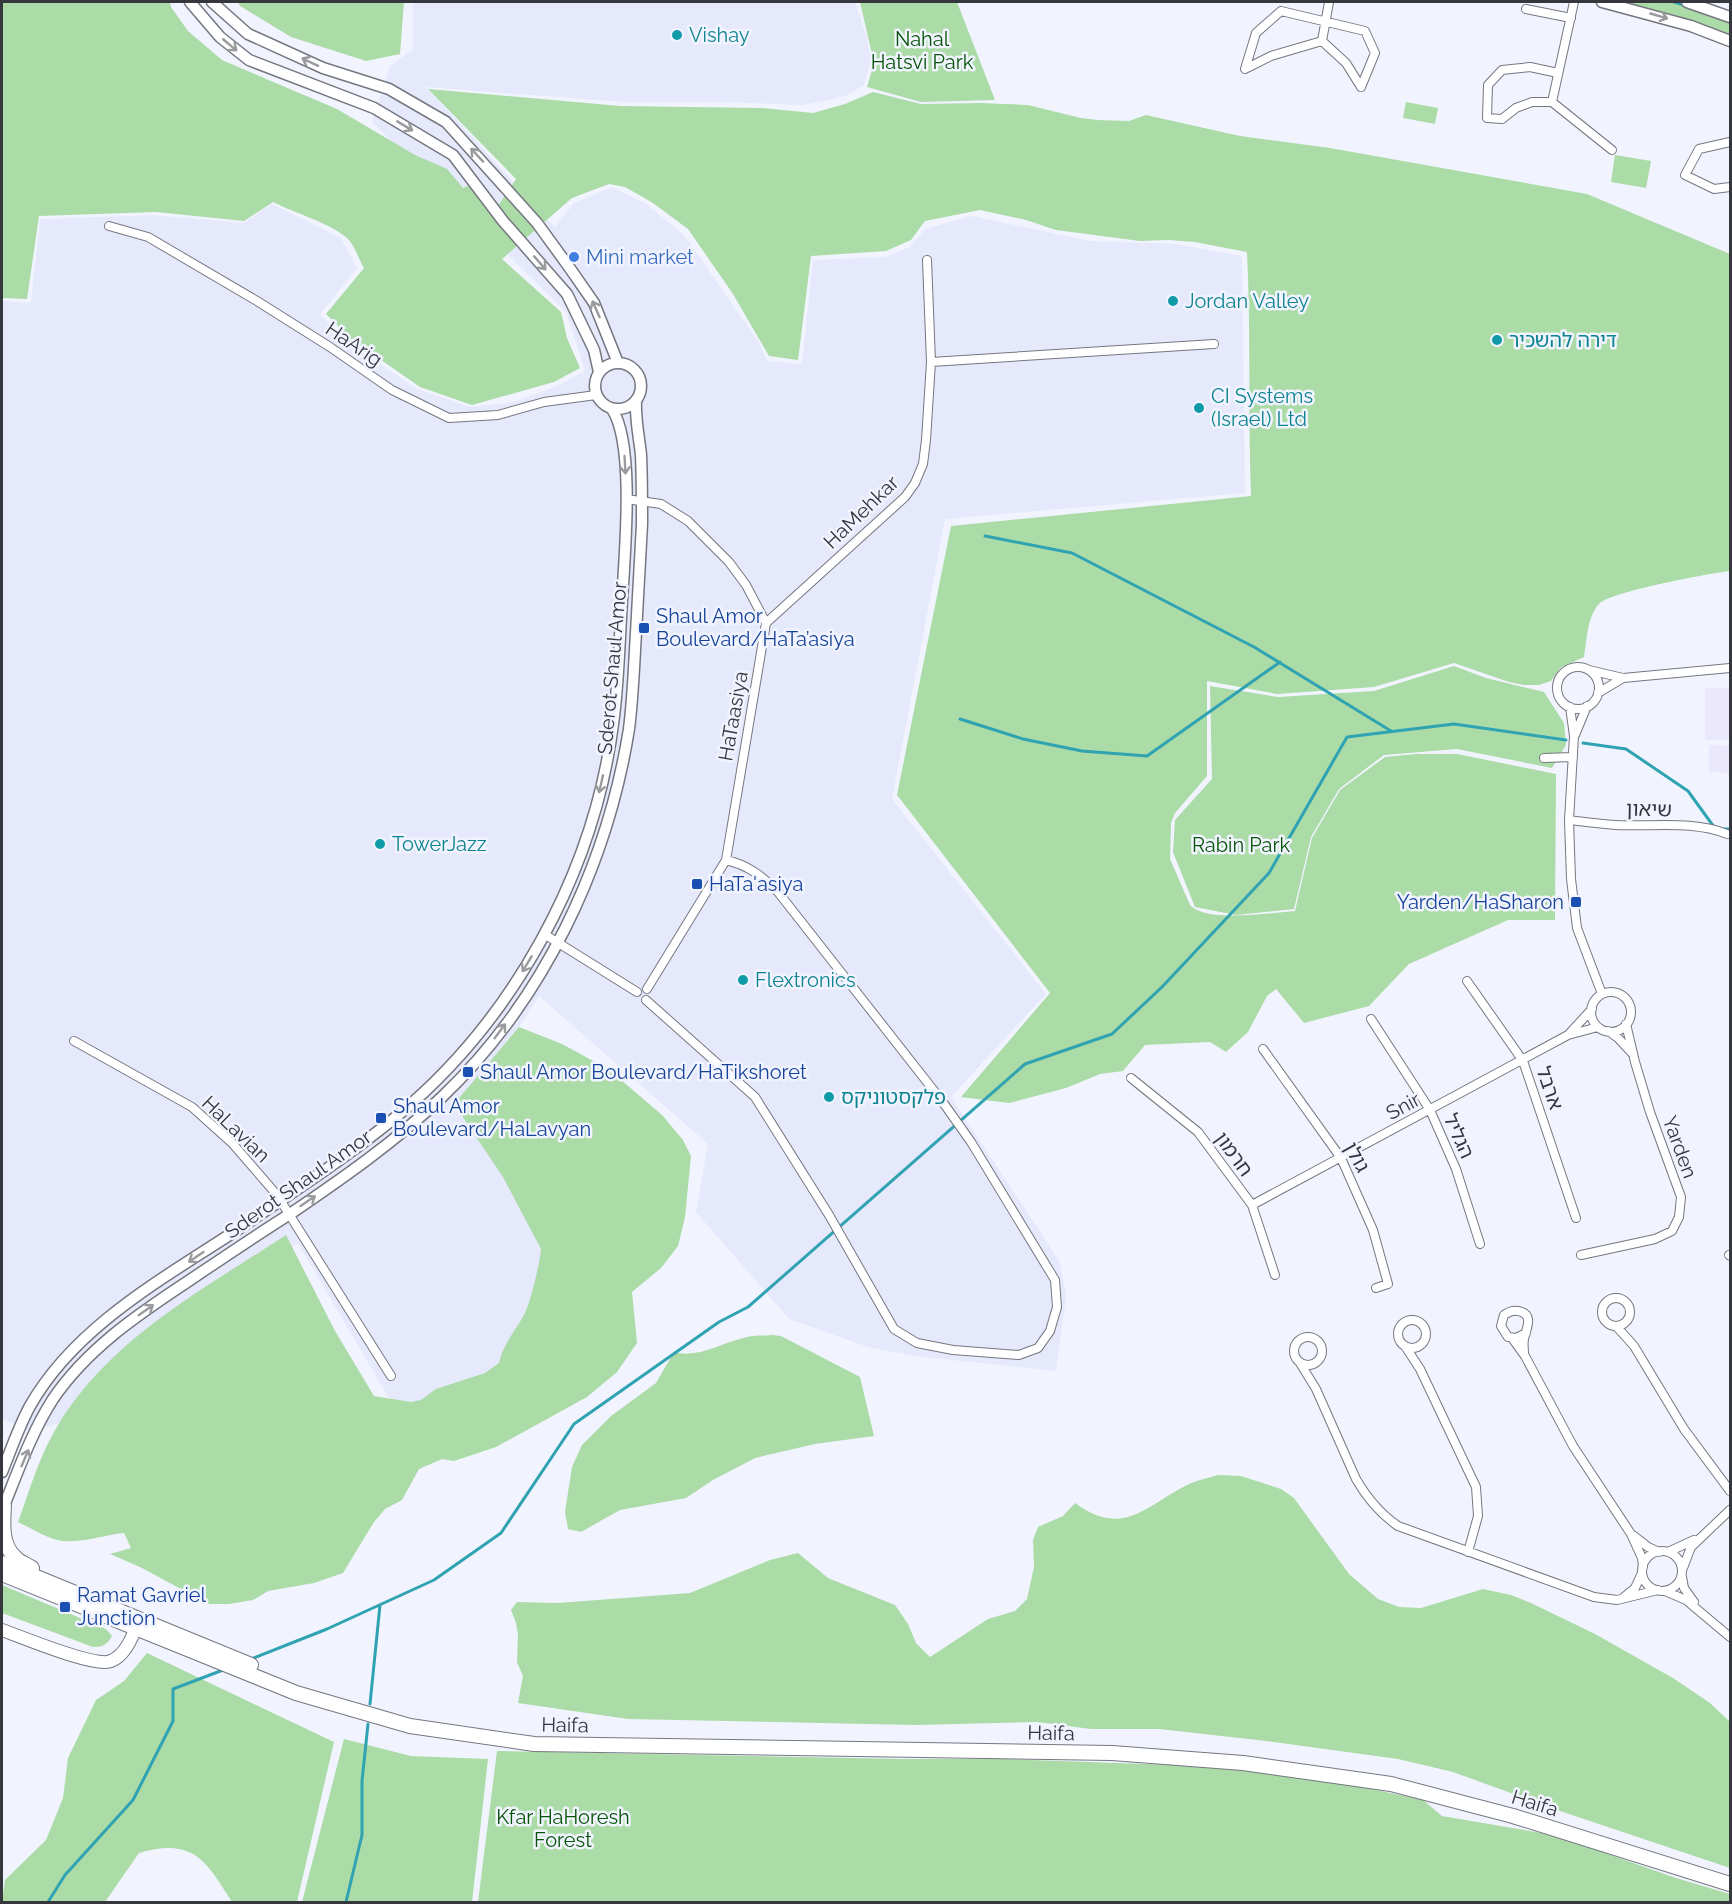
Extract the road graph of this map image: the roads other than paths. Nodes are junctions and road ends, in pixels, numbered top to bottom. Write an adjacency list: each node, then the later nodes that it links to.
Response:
1 (190, 2): 23 (street, one-way to 23)
2 (212, 2): 22 (street, one-way to 2)
3 (1329, 2): 10 (street)
4 (1574, 2): 9 (street)
5 (1602, 2): 12 (street, one-way to 12)
6 (1687, 2): 8 (street)
7 (1526, 9): 9 (street)
8 (1731, 17)
9 (1571, 18): 13 (street)
10 (1326, 21): 11 (street); 11 (street); 11 (street)
11 (1322, 41)
12 (1731, 41)
13 (1558, 73): 14 (street); 14 (street)
14 (1552, 102): 16 (street)
15 (1731, 142): 17 (street)
16 (1612, 150)
17 (1731, 187)
18 (109, 226): 24 (street, HaArig)
19 (927, 260): 21 (street, HaMehkar)
20 (1215, 344): 21 (street)
21 (931, 362): 29 (street, HaMehkar)
22 (618, 363): 23 (street); 25 (street)
23 (599, 372): 24 (street)
24 (596, 394): 26 (street)
25 (636, 400): 26 (street); 28 (street, Sderot Shaul Amor)
26 (612, 409): 27 (street, Sderot Shaul Amor, one-way to 27)
27 (626, 500): 28 (street); 42 (street, Sderot Shaul Amor, one-way to 42)
28 (642, 501): 29 (street); 43 (street, Sderot Shaul Amor)
29 (766, 623): 41 (street, HaTaasiya)
30 (1731, 668): 32 (street)
31 (1589, 670): 32 (street); 33 (street); 35 (street)
32 (1623, 678): 33 (street)
33 (1598, 693): 34 (street)
34 (1587, 706): 35 (street); 36 (street)
35 (1570, 707): 36 (street)
36 (1574, 735): 37 (street)
37 (1573, 757): 38 (street); 39 (street)
38 (1544, 758)
39 (1569, 820): 40 (street, שיאון); 47 (street)
40 (1730, 836)
41 (726, 860): 45 (street, HaTaasiya); 48 (street)
42 (544, 934): 43 (street); 62 (street, Sderot Shaul Amor, one-way to 62)
43 (558, 941): 46 (street); 64 (street, Sderot Shaul Amor, one-way to 43)
44 (1467, 981): 58 (street, ארבל)
45 (647, 989): 46 (street); 48 (street)
46 (636, 992): 48 (street)
47 (1602, 994): 49 (street); 51 (street)
48 (646, 1000)
49 (1592, 1009): 52 (street); 54 (street, Snir)
50 (1371, 1019): 60 (street, הגליל)
51 (1626, 1024): 53 (street); 57 (street, Yarden)
52 (1598, 1026): 53 (street); 54 (street, Snir)
53 (1608, 1031): 57 (street, Yarden)
54 (1568, 1035): 58 (street, Snir)
55 (74, 1041): 62 (street, HaLavian)
56 (1263, 1049): 61 (street, גולן)
57 (1632, 1053): 67 (street, Yarden)
58 (1523, 1061): 60 (street, Snir); 65 (street, ארבל)
59 (1131, 1078): 63 (street, חרמון)
60 (1430, 1110): 61 (street, Snir); 66 (street, הגליל)
61 (1341, 1158): 63 (street, Snir); 69 (street, גולן)
62 (280, 1201): 64 (street, HaLavian); 83 (street, Sderot Shaul Amor, one-way to 83)
63 (1252, 1205): 68 (street, חרמון)
64 (289, 1214): 81 (street, HaLavian); 85 (street, Sderot Shaul Amor, one-way to 64)
65 (1576, 1218)
66 (1480, 1244)
67 (1581, 1255)
68 (1275, 1275)
69 (1376, 1288)
70 (1630, 1317): 71 (street); 71 (street); 76 (street)
71 (1617, 1327): 76 (street)
72 (1526, 1333): 73 (street); 73 (street); 77 (street)
73 (1512, 1338): 77 (street)
74 (1422, 1344): 75 (street); 75 (street); 80 (street)
75 (1405, 1346): 80 (street)
76 (1634, 1346): 84 (street)
77 (1525, 1356): 87 (street)
78 (1316, 1362): 79 (street); 79 (street); 82 (street)
79 (1300, 1363): 82 (street)
80 (1420, 1369): 89 (street)
81 (391, 1376)
82 (1316, 1389): 89 (street)
83 (2, 1472)
84 (1731, 1491)
85 (3, 1509): 96 (highway)
86 (1731, 1510): 88 (street)
87 (1630, 1531): 90 (street); 92 (street)
88 (1700, 1537): 90 (street); 93 (street)
89 (1468, 1552): 97 (street)
90 (1663, 1552): 92 (street); 93 (street)
91 (2, 1563): 96 (highway, Haifa)
92 (1643, 1570): 95 (street); 97 (street)
93 (1682, 1573): 95 (street); 98 (street)
94 (2, 1574): 99 (highway, Haifa)
95 (1661, 1591): 97 (street); 98 (street)
96 (72, 1592): 99 (highway, Haifa)
97 (1612, 1600)
98 (1707, 1616): 101 (street)
99 (137, 1624): 100 (main road); 102 (highway, Haifa)
100 (2, 1630)
101 (1731, 1637)
102 (1731, 1884)

